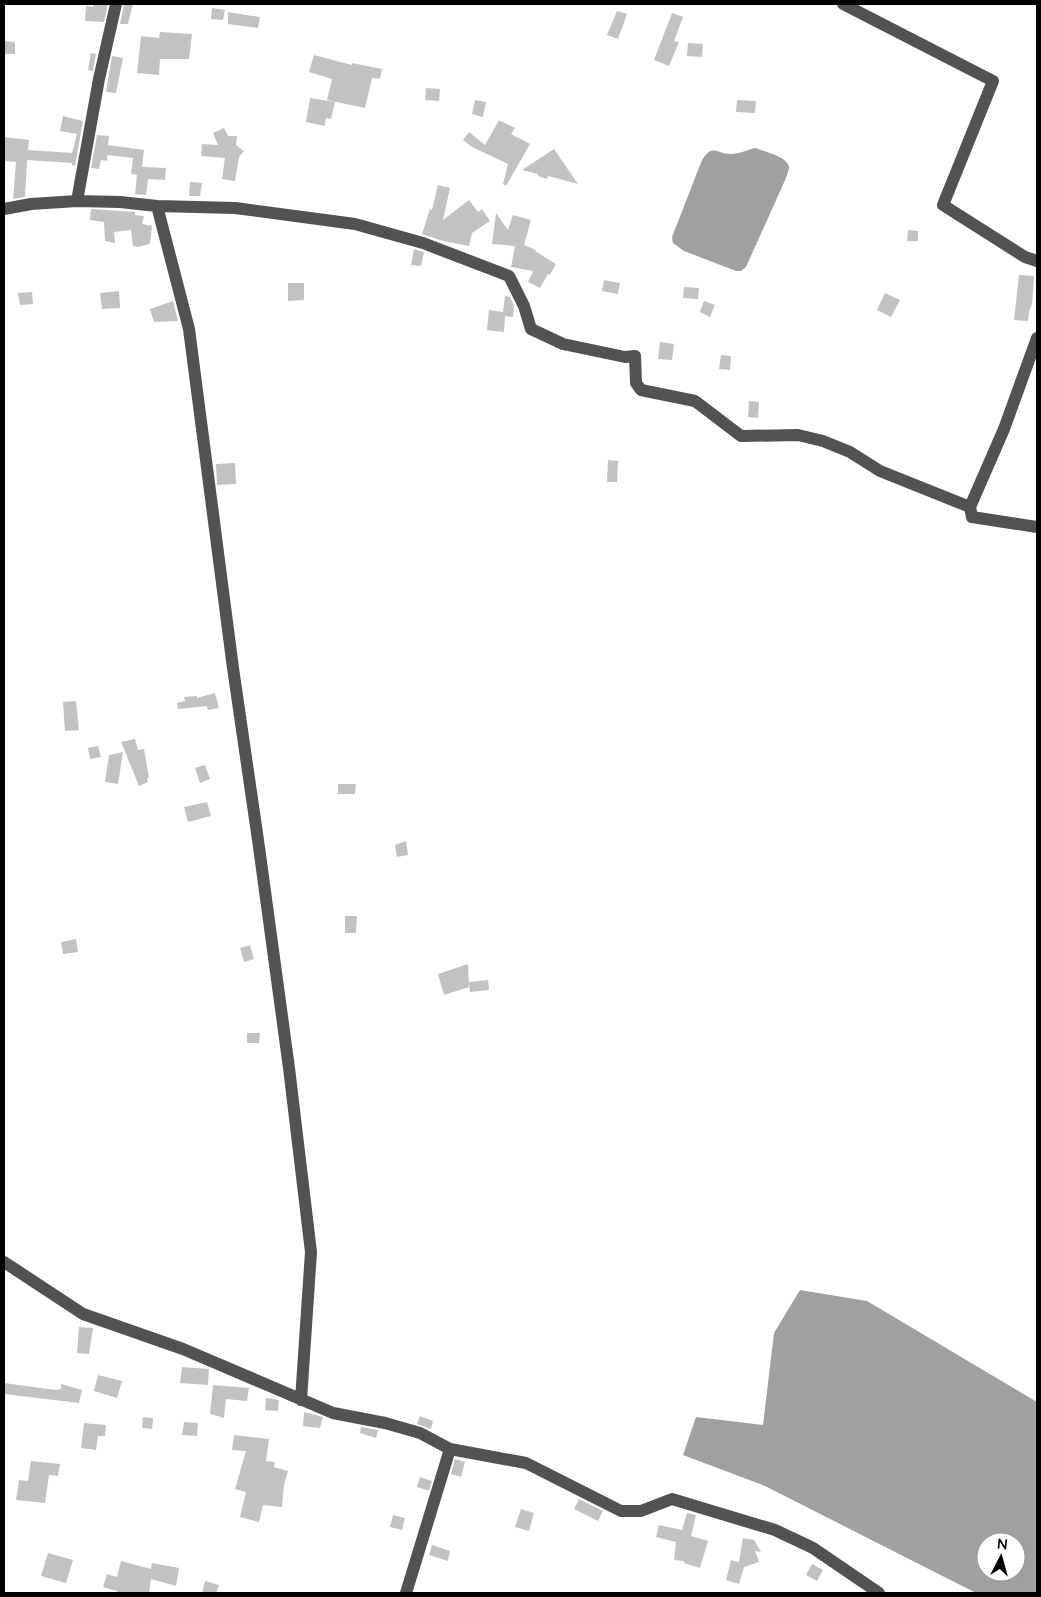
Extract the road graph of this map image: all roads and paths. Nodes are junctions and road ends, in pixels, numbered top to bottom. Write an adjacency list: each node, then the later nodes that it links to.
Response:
1 (116, 4): 3 (street)
2 (843, 4): 6 (street)
3 (78, 201): 4 (street); 5 (street)
4 (157, 206): 8 (street); 11 (street)
5 (4, 209)
6 (1037, 261)
7 (1037, 338): 8 (street)
8 (970, 507): 9 (street)
9 (1037, 527)
10 (4, 1262): 11 (street)
11 (301, 1400): 12 (street)
12 (450, 1449): 13 (street); 14 (street)
13 (406, 1593)
14 (879, 1593)

